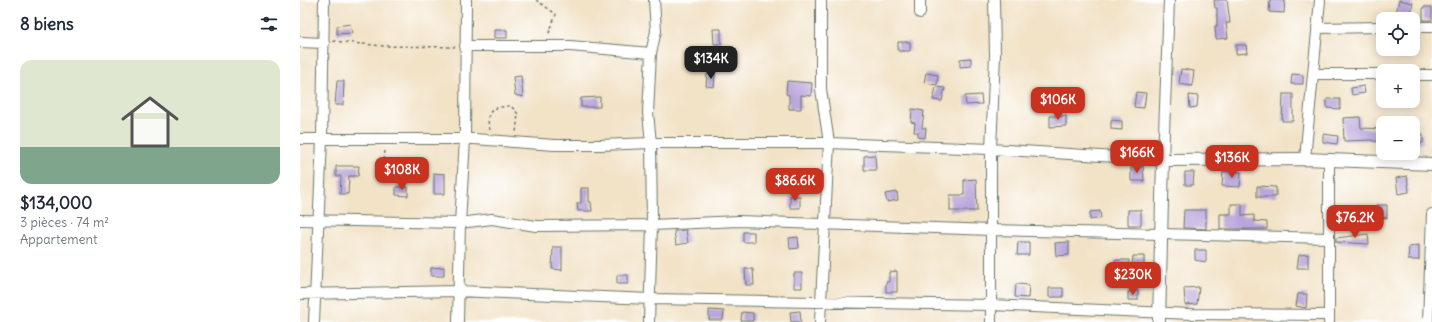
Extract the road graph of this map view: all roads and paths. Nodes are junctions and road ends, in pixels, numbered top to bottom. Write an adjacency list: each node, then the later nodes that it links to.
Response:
1 (324, 0): 16 (street)
2 (466, 0): 17 (street)
3 (536, 0): 18 (path)
4 (654, 0): 19 (street)
5 (821, 0): 31 (street)
6 (920, 0): 10 (street)
7 (994, 0): 32 (street)
8 (1169, 0): 34 (street)
9 (1320, 0): 14 (street)
10 (920, 13)
11 (1376, 26): 14 (street)
12 (1420, 27): 13 (street)
13 (1432, 27)
14 (1317, 28): 20 (street)
15 (300, 42): 16 (street)
16 (324, 43): 17 (path); 25 (street)
17 (465, 46): 18 (street); 26 (street)
18 (548, 46): 19 (street)
19 (651, 53): 30 (street)
20 (1313, 74): 21 (street); 33 (street)
21 (1376, 74)
22 (1420, 75): 23 (street)
23 (1432, 76)
24 (300, 139): 25 (street)
25 (322, 139): 27 (street); 40 (street)
26 (465, 139): 27 (street); 28 (street); 41 (street)
27 (386, 140): 37 (path)
28 (493, 140): 29 (street); 29 (path)
29 (516, 141): 30 (street)
30 (651, 143): 31 (street); 42 (street)
31 (829, 143): 32 (street); 43 (street)
32 (992, 149): 34 (street); 44 (street)
33 (1305, 159): 34 (street); 35 (street)
34 (1163, 160): 45 (street)
35 (1330, 160): 36 (street); 46 (street)
36 (1432, 164)
37 (384, 166)
38 (1432, 214): 60 (street)
39 (300, 220): 40 (street)
40 (318, 221): 41 (street); 49 (street)
41 (460, 223): 42 (street); 47 (street)
42 (652, 225): 43 (street); 50 (street)
43 (825, 225): 44 (street); 51 (street)
44 (992, 230): 45 (street); 52 (street)
45 (1161, 234): 46 (street); 53 (street)
46 (1329, 238): 54 (street)
47 (458, 291): 49 (street); 50 (street); 56 (street)
48 (300, 294): 49 (street)
49 (316, 295): 55 (street)
50 (650, 299): 51 (street); 57 (street)
51 (821, 303): 52 (street); 58 (street)
52 (991, 305): 53 (street); 59 (street)
53 (1159, 317): 54 (street)
54 (1329, 318)
55 (314, 322)
56 (458, 322)
57 (649, 322)
58 (820, 322)
59 (991, 322)
60 (1428, 322)

